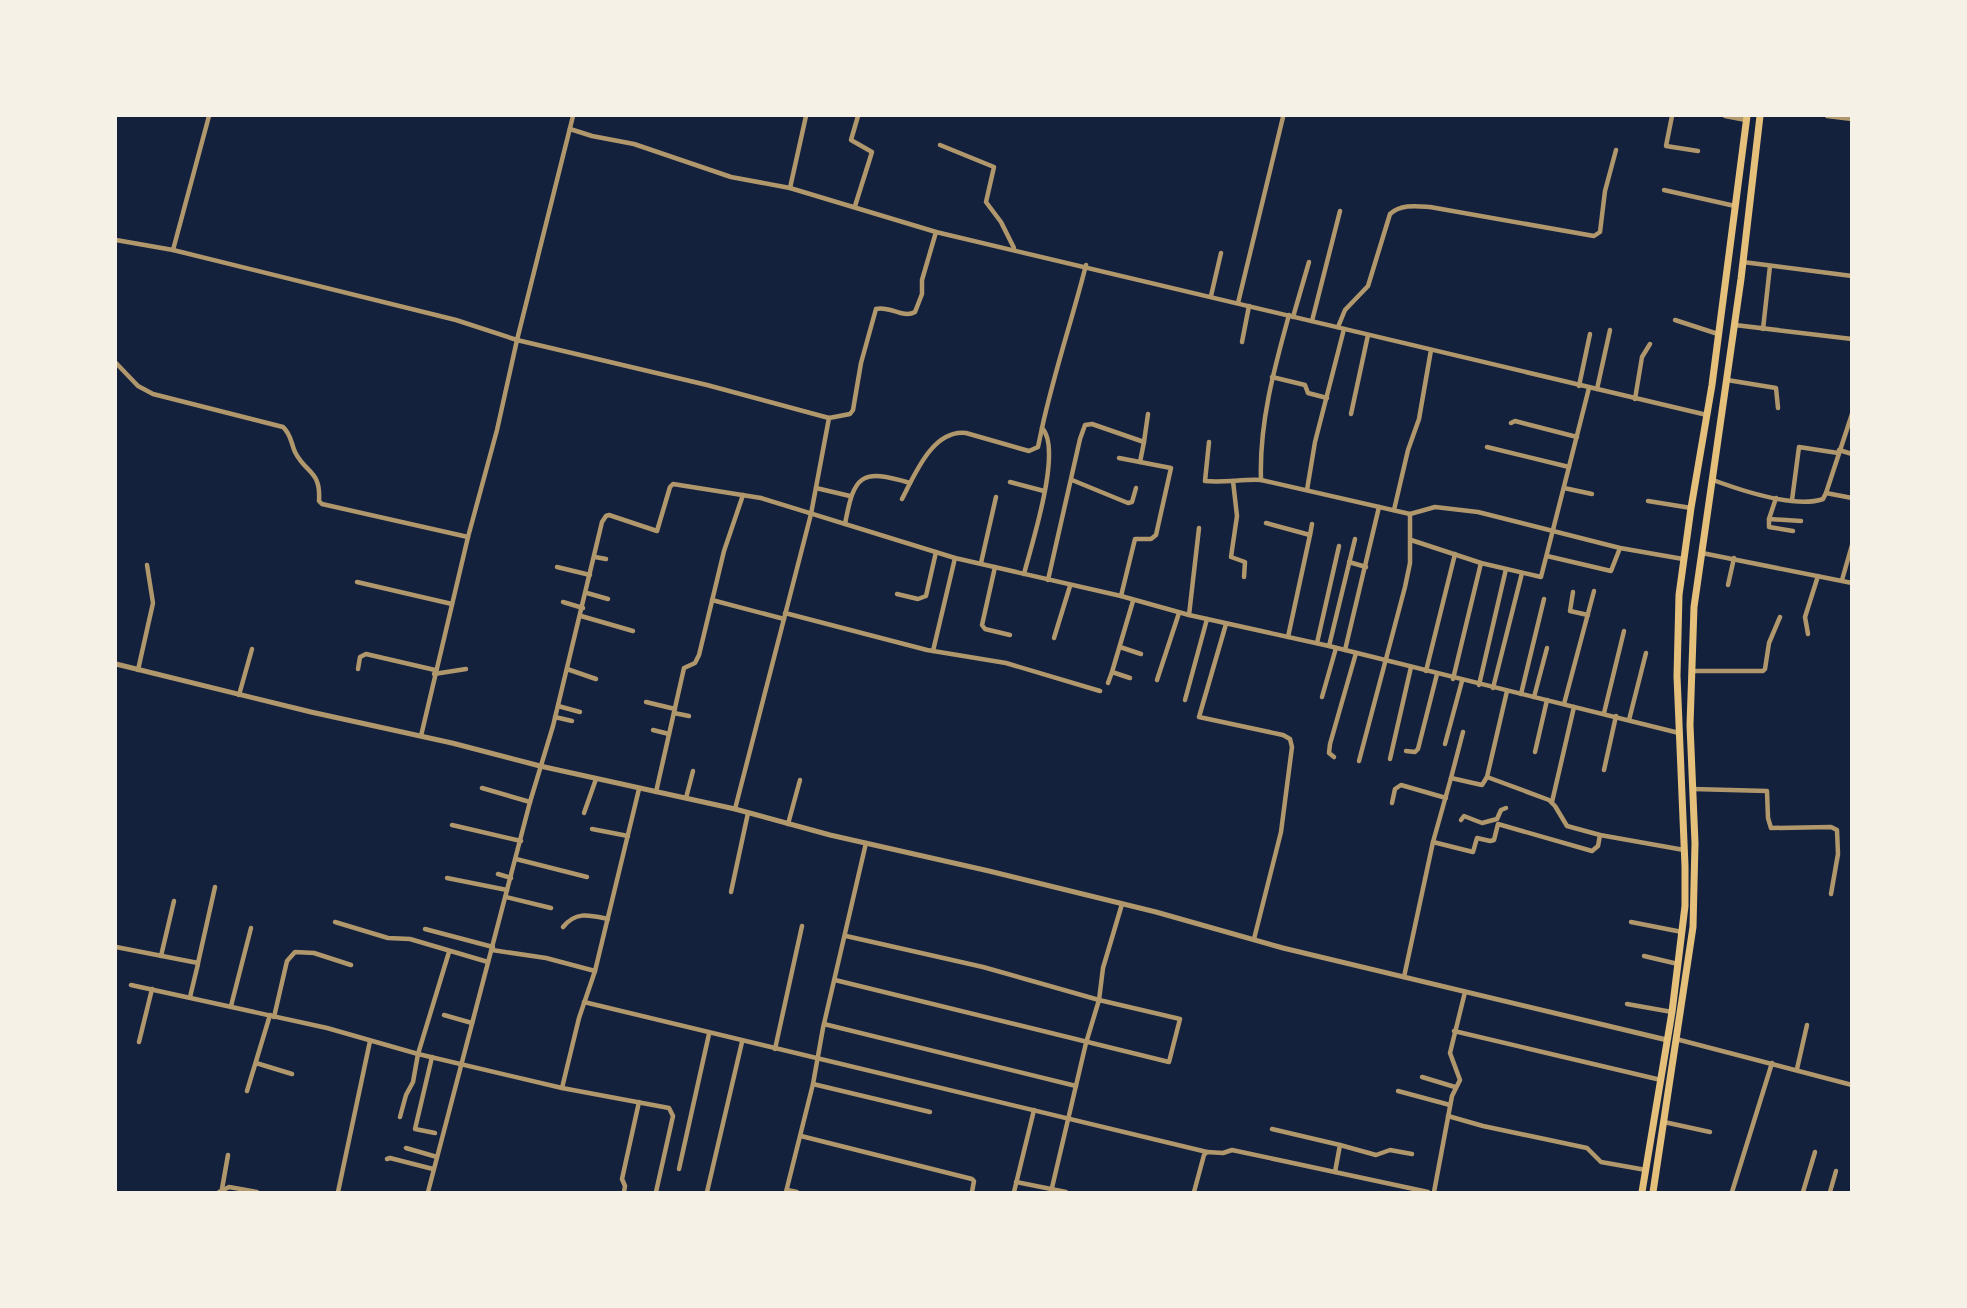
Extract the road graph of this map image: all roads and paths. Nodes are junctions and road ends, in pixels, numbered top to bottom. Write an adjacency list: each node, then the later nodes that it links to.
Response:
1 (209, 116): 24 (street)
2 (573, 116): 12 (street)
3 (806, 116): 16 (street)
4 (858, 116): 18 (street)
5 (1672, 116): 15 (street)
6 (1725, 116): 10 (street)
7 (1760, 116): 27 (highway)
8 (1827, 116): 11 (street)
9 (1283, 117): 34 (street)
10 (1747, 118): 19 (highway)
11 (1852, 119)
12 (570, 128): 16 (street); 47 (street)
13 (940, 145): 23 (street)
14 (1616, 150): 40 (street)
15 (1698, 151)
16 (790, 188): 18 (street)
17 (1664, 190): 19 (street)
18 (855, 206): 21 (street)
19 (1735, 206): 31 (highway)
20 (1340, 211): 38 (street)
21 (936, 232): 23 (street); 64 (street)
22 (116, 240): 24 (street)
23 (1015, 249): 28 (street)
24 (173, 250): 47 (street)
25 (1221, 253): 33 (street)
26 (1309, 262): 36 (street)
27 (1743, 262): 29 (street); 32 (highway)
28 (1086, 265): 33 (street); 66 (street)
29 (1770, 266): 30 (street); 41 (street)
30 (1852, 275)
31 (1727, 276): 32 (highway); 44 (highway)
32 (1741, 279): 39 (highway)
33 (1211, 296): 34 (street)
34 (1238, 303): 35 (street)
35 (1249, 306): 36 (street); 48 (street)
36 (1291, 316): 38 (street); 52 (street)
37 (1675, 320): 44 (street)
38 (1312, 321): 40 (street)
39 (1735, 325): 41 (street); 53 (highway)
40 (1341, 328): 45 (street); 57 (street)
41 (1763, 329): 46 (street)
42 (1610, 330): 56 (street)
43 (1590, 334): 54 (street)
44 (1718, 334): 63 (highway)
45 (1368, 335): 50 (street); 61 (street)
46 (1852, 339)
47 (517, 340): 64 (street); 111 (street)
48 (1242, 342)
49 (1650, 344): 58 (street)
50 (1431, 350): 54 (street); 99 (street)
51 (116, 363): 111 (street)
52 (1272, 377): 57 (street); 78 (street)
53 (1726, 380): 59 (street); 79 (highway)
54 (1579, 386): 55 (street)
55 (1589, 388): 56 (street); 67 (street)
56 (1597, 389): 58 (street)
57 (1327, 398): 85 (street)
58 (1635, 399): 63 (street)
59 (1778, 408)
60 (1148, 414): 68 (street)
61 (1351, 414)
62 (1852, 414): 71 (street)
63 (1707, 415): 98 (highway)
64 (829, 418): 82 (street)
65 (1511, 422): 67 (street)
66 (1042, 428): 81 (street); 86 (street)
67 (1577, 437): 75 (street)
68 (1144, 442): 74 (street); 76 (street)
69 (1209, 442): 77 (street)
70 (1487, 447): 75 (street)
71 (1838, 452): 72 (street); 87 (street); 95 (street)
72 (1852, 454)
73 (1119, 458): 74 (street)
74 (1140, 462): 149 (street)
75 (1569, 467): 84 (street)
76 (1072, 480): 83 (street); 139 (street)
77 (1236, 480): 78 (street); 138 (street)
78 (1261, 480): 85 (street)
79 (1713, 480): 92 (street); 118 (highway)
80 (1010, 482): 86 (street)
81 (910, 483): 90 (street); 94 (street)
82 (816, 488): 90 (street); 100 (street)
83 (1136, 488)
84 (1564, 488): 88 (street); 108 (street)
85 (1307, 490): 97 (street)
86 (1044, 491): 135 (street)
87 (1826, 493): 93 (street); 95 (street)
88 (1591, 494)
89 (743, 495): 100 (street); 121 (street); 152 (street)
90 (850, 496): 105 (street)
91 (996, 497): 127 (street)
92 (1776, 498): 95 (street); 102 (street)
93 (1852, 498)
94 (902, 499)
95 (1792, 500)
96 (1648, 501): 98 (street)
97 (1379, 507): 99 (street); 132 (street)
98 (1691, 508): 125 (highway)
99 (1394, 510): 101 (street)
100 (811, 514): 105 (street); 161 (street)
101 (1410, 514): 108 (street); 113 (street)
102 (1769, 519): 103 (street); 109 (street)
103 (1801, 521)
104 (1266, 523): 110 (street)
105 (845, 524): 117 (street)
106 (1312, 524): 110 (street)
107 (1199, 528): 158 (street)
108 (1554, 531): 116 (street); 120 (street)
109 (1793, 531)
110 (1310, 535): 169 (street)
111 (468, 537): 155 (street)
112 (1355, 540): 126 (street)
113 (1411, 540): 119 (street); 182 (street)
114 (1852, 545): 140 (street)
115 (1339, 546): 171 (street)
116 (1620, 548): 120 (street); 125 (street)
117 (936, 552): 122 (street); 148 (street)
118 (1702, 553): 123 (street); 190 (highway)
119 (1455, 555): 128 (street); 189 (street)
120 (1547, 556): 134 (street)
121 (595, 557): 124 (street); 136 (street)
122 (955, 558): 127 (street); 178 (street)
123 (1734, 558): 137 (street); 143 (street)
124 (606, 559)
125 (1684, 559): 224 (highway)
126 (1349, 562): 132 (street); 172 (street)
127 (981, 563): 131 (street)
128 (1481, 563): 133 (street); 196 (street)
129 (147, 565): 188 (street)
130 (557, 567): 136 (street)
131 (995, 567): 135 (street); 168 (street)
132 (1366, 567): 177 (street)
133 (1506, 569): 134 (street); 200 (street)
134 (1522, 573): 201 (street)
135 (1024, 574): 139 (street)
136 (590, 575): 147 (street)
137 (1818, 576): 140 (street); 167 (street)
138 (1244, 577)
139 (1048, 580): 144 (street)
140 (1842, 580): 142 (street)
141 (357, 582): 155 (street)
142 (1852, 583)
143 (1728, 585)
144 (1070, 586): 149 (street); 170 (street)
145 (1594, 591): 159 (street)
146 (1573, 592): 159 (street)
147 (587, 593): 151 (street); 156 (street)
148 (897, 594)
149 (1121, 597): 153 (street)
150 (1544, 598): 204 (street)
151 (608, 599)
152 (712, 600): 161 (street); 214 (street)
153 (1133, 601): 157 (street); 173 (street)
154 (562, 602): 156 (street)
155 (452, 604): 191 (street)
156 (583, 608): 160 (street)
157 (1179, 613): 158 (street); 197 (street)
158 (1189, 615): 163 (street)
159 (1588, 615): 211 (street)
160 (581, 616): 165 (street); 187 (street)
161 (785, 616): 178 (street); 250 (street)
162 (1780, 617): 190 (street)
163 (1207, 619): 164 (street); 208 (street)
164 (1226, 624): 169 (street); 286 (street)
165 (633, 631)
166 (1624, 631): 216 (street)
167 (1808, 634)
168 (1010, 635)
169 (1287, 637): 171 (street)
170 (1054, 638)
171 (1317, 643): 172 (street)
172 (1329, 646): 174 (street)
173 (1120, 647): 181 (street); 192 (street)
174 (1336, 648): 177 (street); 206 (street)
175 (1547, 648): 207 (street)
176 (251, 649): 205 (street)
177 (1345, 650): 179 (street)
178 (933, 651): 202 (street)
179 (1356, 653): 182 (street); 230 (street)
180 (1646, 653): 220 (street)
181 (1141, 654)
182 (1385, 661): 184 (street); 232 (street)
183 (116, 664): 188 (street)
184 (1411, 667): 189 (street); 231 (street)
185 (358, 669): 191 (street)
186 (466, 669): 191 (street)
187 (566, 669): 195 (street); 212 (street)
188 (138, 670): 205 (street)
189 (1426, 671): 193 (street)
190 (1691, 671): 242 (highway)
191 (435, 672): 226 (street)
192 (1112, 672): 194 (street); 199 (street)
193 (1437, 674): 196 (street); 228 (street)
194 (1130, 678)
195 (596, 679)
196 (1454, 679): 198 (street)
197 (1157, 680)
198 (1462, 681): 200 (street); 227 (street)
199 (1108, 683)
200 (1479, 685): 201 (street)
201 (1493, 688): 203 (street)
202 (1100, 691)
203 (1507, 691): 204 (street); 236 (street)
204 (1521, 694): 207 (street)
205 (239, 695): 226 (street)
206 (1322, 697)
207 (1534, 697): 209 (street)
208 (1185, 700)
209 (1547, 700): 211 (street); 229 (street)
210 (646, 702): 214 (street)
211 (1564, 704): 213 (street)
212 (558, 706): 215 (street); 217 (street)
213 (1574, 707): 216 (street); 247 (street)
214 (675, 711): 218 (street); 225 (street)
215 (580, 712)
216 (1604, 713): 219 (street)
217 (555, 716): 221 (street); 233 (street)
218 (689, 716)
219 (1616, 716): 220 (street); 234 (street)
220 (1629, 720): 224 (street)
221 (572, 721)
222 (653, 730): 225 (street)
223 (1463, 732): 237 (street)
224 (1679, 733): 263 (highway)
225 (669, 734): 243 (street)
226 (421, 736): 233 (street)
227 (1445, 744)
228 (1406, 751)
229 (1535, 752)
230 (1334, 757)
231 (1390, 759)
232 (1359, 761)
233 (540, 766): 238 (street); 246 (street)
234 (1604, 770)
235 (693, 771): 244 (street)
236 (1487, 777): 237 (street); 247 (street)
237 (1451, 778): 245 (street)
238 (596, 779): 241 (street); 251 (street)
239 (800, 779): 255 (street)
240 (482, 788): 246 (street)
241 (639, 789): 243 (street); 259 (street)
242 (1692, 789): 272 (street); 315 (highway)
243 (656, 792): 244 (street)
244 (686, 798): 250 (street)
245 (1446, 798): 248 (street); 261 (street)
246 (530, 802): 260 (street)
247 (1552, 802): 258 (street)
248 (1392, 803)
249 (1506, 808): 254 (street)
250 (735, 809): 252 (street)
251 (584, 813)
252 (748, 813): 255 (street); 271 (street)
253 (1461, 820): 254 (street)
254 (1497, 822): 258 (street); 261 (street)
255 (788, 824): 262 (street)
256 (452, 825): 260 (street)
257 (592, 829): 259 (street)
258 (1600, 835): 263 (street)
259 (628, 836): 277 (street)
260 (521, 841): 264 (street)
261 (1433, 842): 297 (street)
262 (866, 843): 275 (street); 285 (street)
263 (1684, 850): 284 (highway)
264 (516, 859): 266 (street); 268 (street)
265 (498, 874): 268 (street)
266 (587, 877)
267 (447, 878): 270 (street)
268 (511, 878): 270 (street)
269 (215, 887): 293 (street)
270 (507, 890): 273 (street)
271 (731, 892)
272 (1831, 894)
273 (506, 897): 276 (street); 288 (street)
274 (174, 901): 290 (street)
275 (1122, 904): 286 (street); 303 (street)
276 (551, 908)
277 (608, 919): 281 (street); 296 (street)
278 (335, 922): 289 (street)
279 (1632, 922): 284 (street)
280 (802, 926): 321 (street)
281 (563, 927)
282 (251, 928): 306 (street)
283 (425, 929): 288 (street)
284 (1683, 932): 295 (highway)
285 (846, 936): 298 (street); 303 (street)
286 (1254, 939): 297 (street)
287 (116, 947): 290 (street)
288 (492, 948): 292 (street); 296 (street)
289 (449, 952): 292 (street); 322 (street)
290 (161, 956): 293 (street)
291 (1644, 956): 295 (street)
292 (488, 962): 310 (street)
293 (198, 963): 302 (street)
294 (351, 965): 309 (street)
295 (1679, 965): 307 (highway)
296 (595, 971): 304 (street)
297 (1404, 977): 301 (street)
298 (835, 980): 311 (street); 320 (street)
299 (131, 985): 300 (street)
300 (152, 989): 302 (street); 318 (street)
301 (1465, 992): 313 (street); 316 (street)
302 (190, 997): 306 (street)
303 (1099, 1000): 320 (street); 320 (street)
304 (584, 1002): 314 (street); 336 (street)
305 (1627, 1004): 307 (street)
306 (230, 1006): 309 (street)
307 (1672, 1012): 316 (highway)
308 (444, 1015): 310 (street)
309 (272, 1016): 317 (street); 326 (street)
310 (472, 1023): 325 (street)
311 (824, 1024): 324 (street); 334 (street)
312 (1807, 1025): 328 (street)
313 (1454, 1031): 331 (street); 335 (street)
314 (709, 1034): 319 (street); 360 (street)
315 (1676, 1039): 327 (street); 346 (highway)
316 (1667, 1040): 331 (highway)
317 (370, 1041): 322 (street); 369 (street)
318 (139, 1042)
319 (742, 1042): 321 (street); 373 (street)
320 (1086, 1042): 334 (street)
321 (775, 1049): 324 (street)
322 (418, 1054): 323 (street); 344 (street)
323 (432, 1057): 325 (street); 349 (street)
324 (818, 1059): 332 (street); 341 (street)
325 (461, 1062): 336 (street); 357 (street)
326 (256, 1063): 329 (street); 337 (street)
327 (1772, 1063): 328 (street); 383 (street)
328 (1797, 1069): 333 (street)
329 (292, 1074)
330 (1422, 1077): 335 (street)
331 (1661, 1080): 361 (highway)
332 (813, 1084): 342 (street); 350 (street)
333 (1852, 1085)
334 (1076, 1086): 345 (street)
335 (1455, 1087): 340 (street)
336 (562, 1088): 339 (street)
337 (247, 1091)
338 (1398, 1091): 340 (street)
339 (639, 1102): 371 (street); 372 (street)
340 (1450, 1105): 343 (street)
341 (1034, 1110): 345 (street); 364 (street)
342 (930, 1112)
343 (1448, 1116): 361 (street); 380 (street)
344 (400, 1117)
345 (1068, 1118): 353 (street); 367 (street)
346 (1664, 1122): 348 (street); 382 (highway)
347 (1272, 1129): 351 (street)
348 (1710, 1132)
349 (435, 1133)
350 (801, 1136): 366 (street); 375 (street)
351 (1340, 1145): 355 (street); 363 (street)
352 (406, 1148): 357 (street)
353 (1207, 1152): 363 (street); 378 (street)
354 (1815, 1152): 384 (street)
355 (1412, 1154)
356 (229, 1155): 365 (street)
357 (437, 1157): 359 (street)
358 (387, 1159): 359 (street)
359 (433, 1169): 370 (street)
360 (679, 1169)
361 (1646, 1170): 381 (highway)
362 (1836, 1171): 385 (street)
363 (1335, 1172): 379 (street)
364 (1016, 1181): 367 (street); 376 (street)
365 (220, 1191): 368 (street)
366 (787, 1191): 374 (street)
367 (1051, 1191): 377 (street)
368 (254, 1192)
369 (338, 1192)
370 (428, 1192)
371 (624, 1192)
372 (656, 1192)
373 (707, 1192)
374 (797, 1192)
375 (972, 1192)
376 (1014, 1192)
377 (1066, 1192)
378 (1194, 1192)
379 (1428, 1192)
380 (1434, 1192)
381 (1642, 1192)
382 (1653, 1192)
383 (1732, 1192)
384 (1803, 1192)
385 (1830, 1192)

